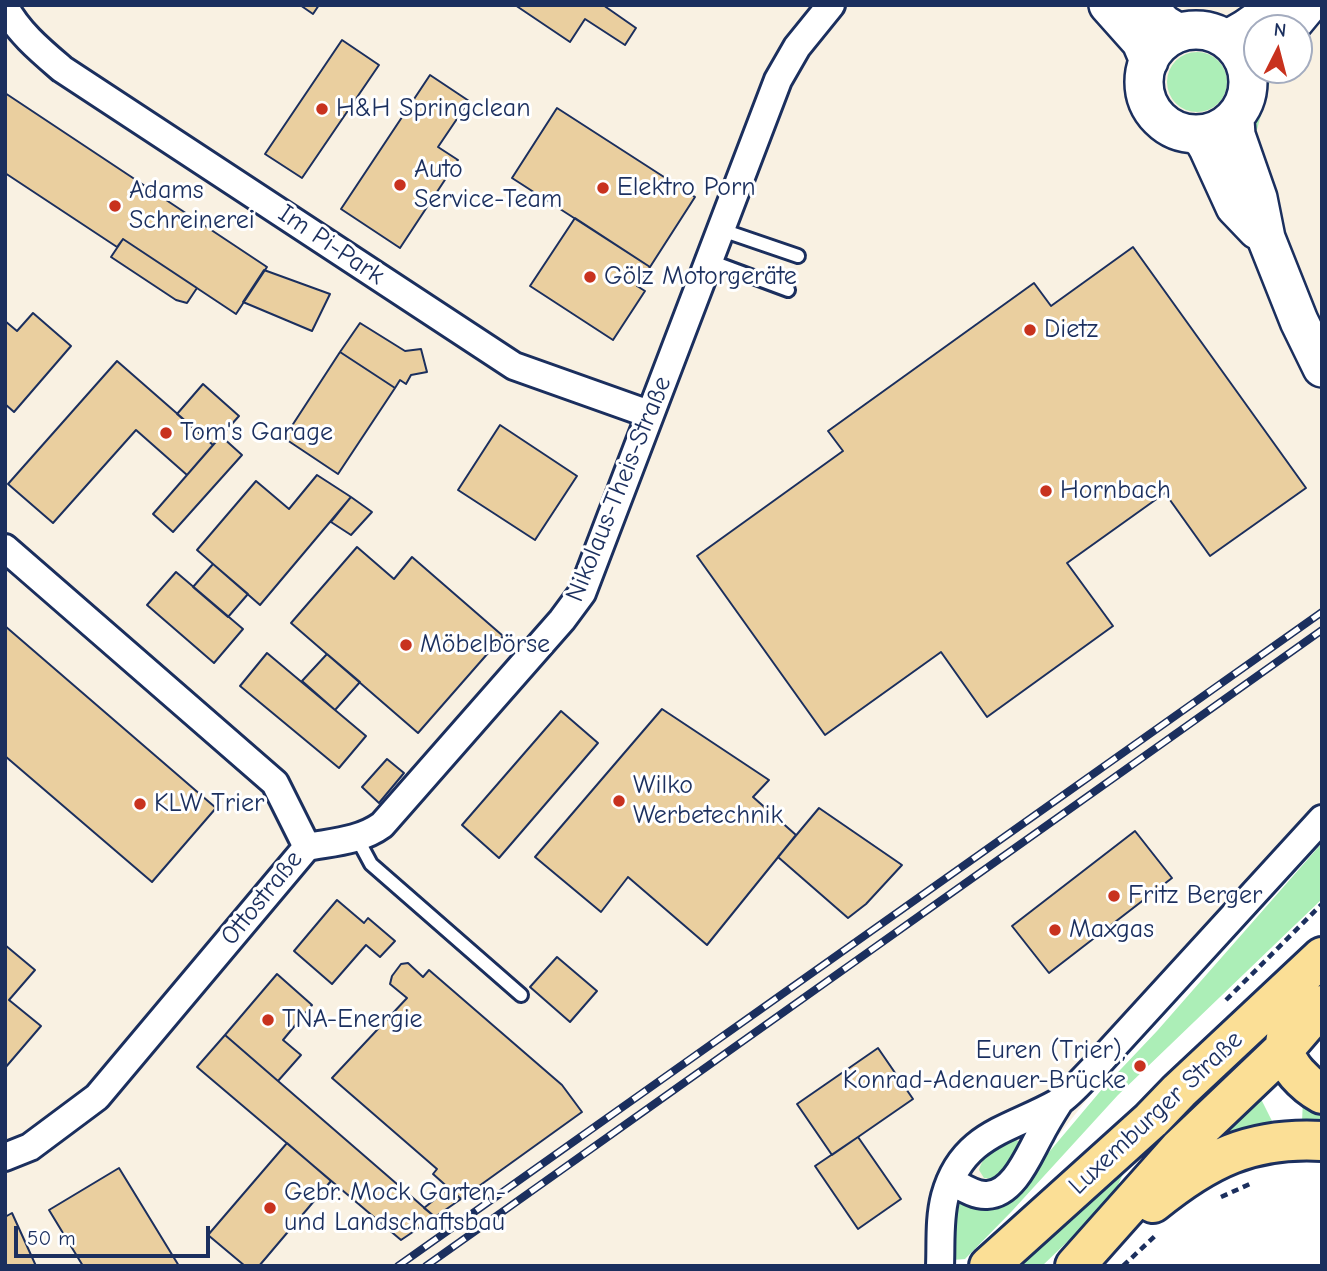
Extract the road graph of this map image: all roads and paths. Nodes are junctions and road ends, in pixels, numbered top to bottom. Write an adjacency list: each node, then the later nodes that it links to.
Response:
1 (824, 5): 7 (street, Nikolaus-Theis-Straße)
2 (831, 5): 7 (street, Nikolaus-Theis-Straße)
3 (1108, 5): 11 (street)
4 (1145, 5): 8 (street)
5 (1273, 5): 9 (street)
6 (5, 7): 21 (street, Im Pi-Park)
7 (808, 32): 15 (street, Nikolaus-Theis-Straße)
8 (1179, 33): 9 (street); 11 (street)
9 (1226, 39): 10 (street)
10 (1243, 57)
11 (1149, 61): 14 (street)
12 (1248, 84): 13 (street)
13 (1234, 120): 14 (street); 16 (street)
14 (1196, 134): 16 (street)
15 (722, 230): 17 (lane); 18 (street, Nikolaus-Theis-Straße)
16 (1266, 238): 20 (street)
17 (798, 256)
18 (710, 261): 19 (lane); 21 (street, Nikolaus-Theis-Straße)
19 (788, 290)
20 (1322, 368)
21 (649, 414): 24 (street, Nikolaus-Theis-Straße)
22 (5, 548): 25 (street, Ottostraße)
23 (1322, 819): 31 (street)
24 (357, 838): 25 (street, Nikolaus-Theis-Straße); 27 (lane)
25 (307, 847): 35 (street, Ottostraße)
26 (1317, 962): 29 (main road); 32 (main road, Luxemburger Straße)
27 (521, 995)
28 (1322, 1006): 29 (main road, Luxemburger Straße)
29 (1272, 1060): 30 (main road); 34 (main road, Luxemburger Straße)
30 (1322, 1094)
31 (1060, 1101): 36 (street); 36 (street)
32 (1151, 1120): 34 (main road); 41 (main road, Luxemburger Straße)
33 (1322, 1141): 42 (main road)
34 (1180, 1148): 42 (main road, Luxemburger Straße)
35 (5, 1157)
36 (951, 1181): 40 (street)
37 (1252, 1183): 38 (path)
38 (1214, 1200)
39 (1158, 1234): 43 (path)
40 (940, 1266)
41 (989, 1266)
42 (1076, 1266)
43 (1123, 1266)

